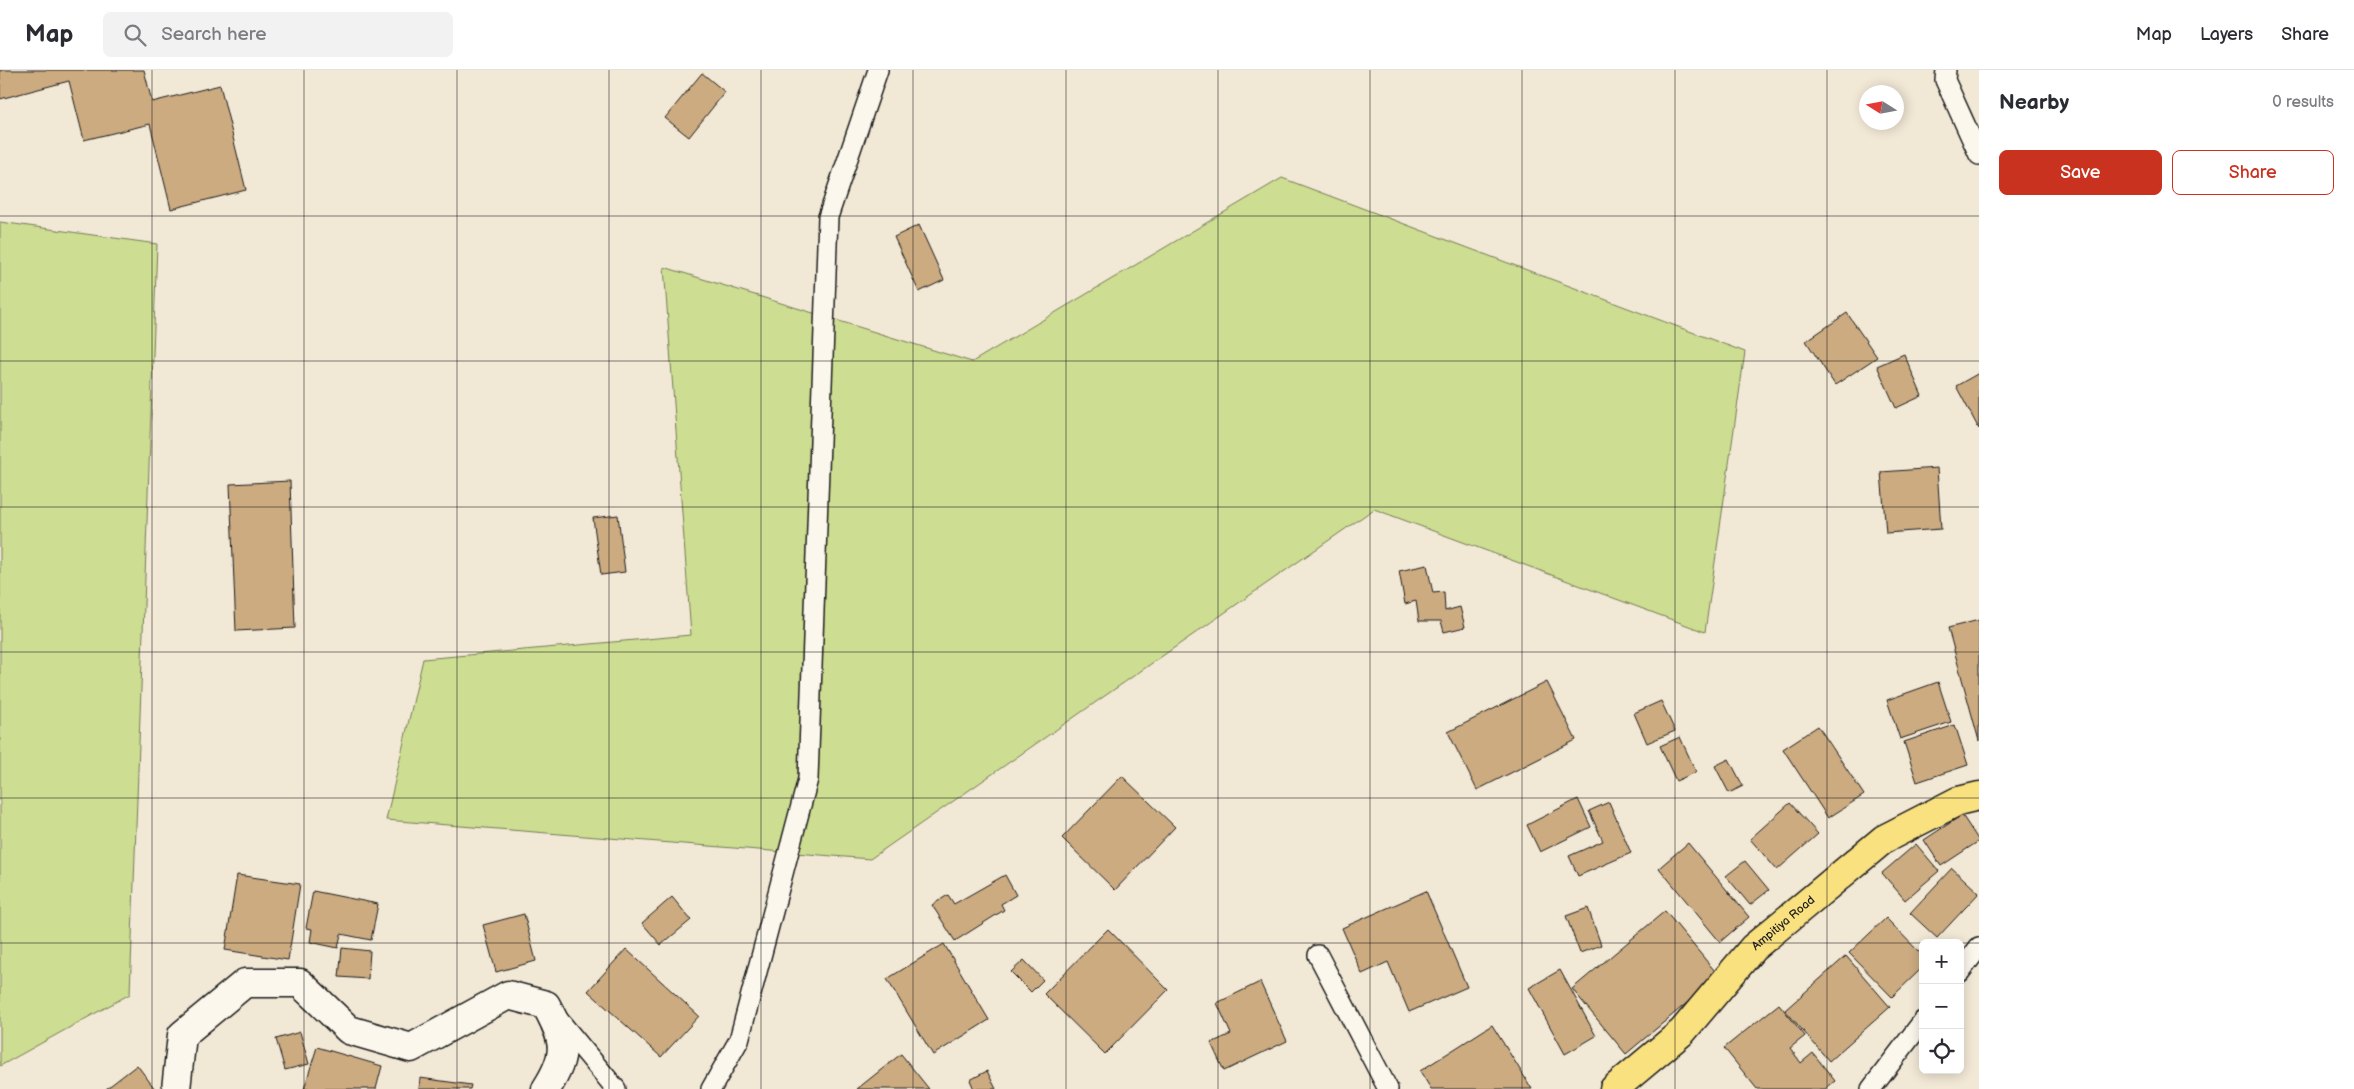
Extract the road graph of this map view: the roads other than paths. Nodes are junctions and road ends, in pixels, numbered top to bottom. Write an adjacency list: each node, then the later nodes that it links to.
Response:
1 (878, 70): 13 (lane)
2 (1946, 70): 3 (lane)
3 (1979, 155)
4 (1979, 796): 15 (main road, Ampitiya Road)
5 (1979, 947): 7 (lane)
6 (1318, 955): 14 (lane)
7 (1964, 967)
8 (546, 1005): 10 (street); 11 (street); 12 (lane)
9 (1919, 1026): 16 (lane)
10 (176, 1089)
11 (546, 1089)
12 (616, 1089)
13 (711, 1089)
14 (1388, 1089)
15 (1614, 1089)
16 (1871, 1089)

